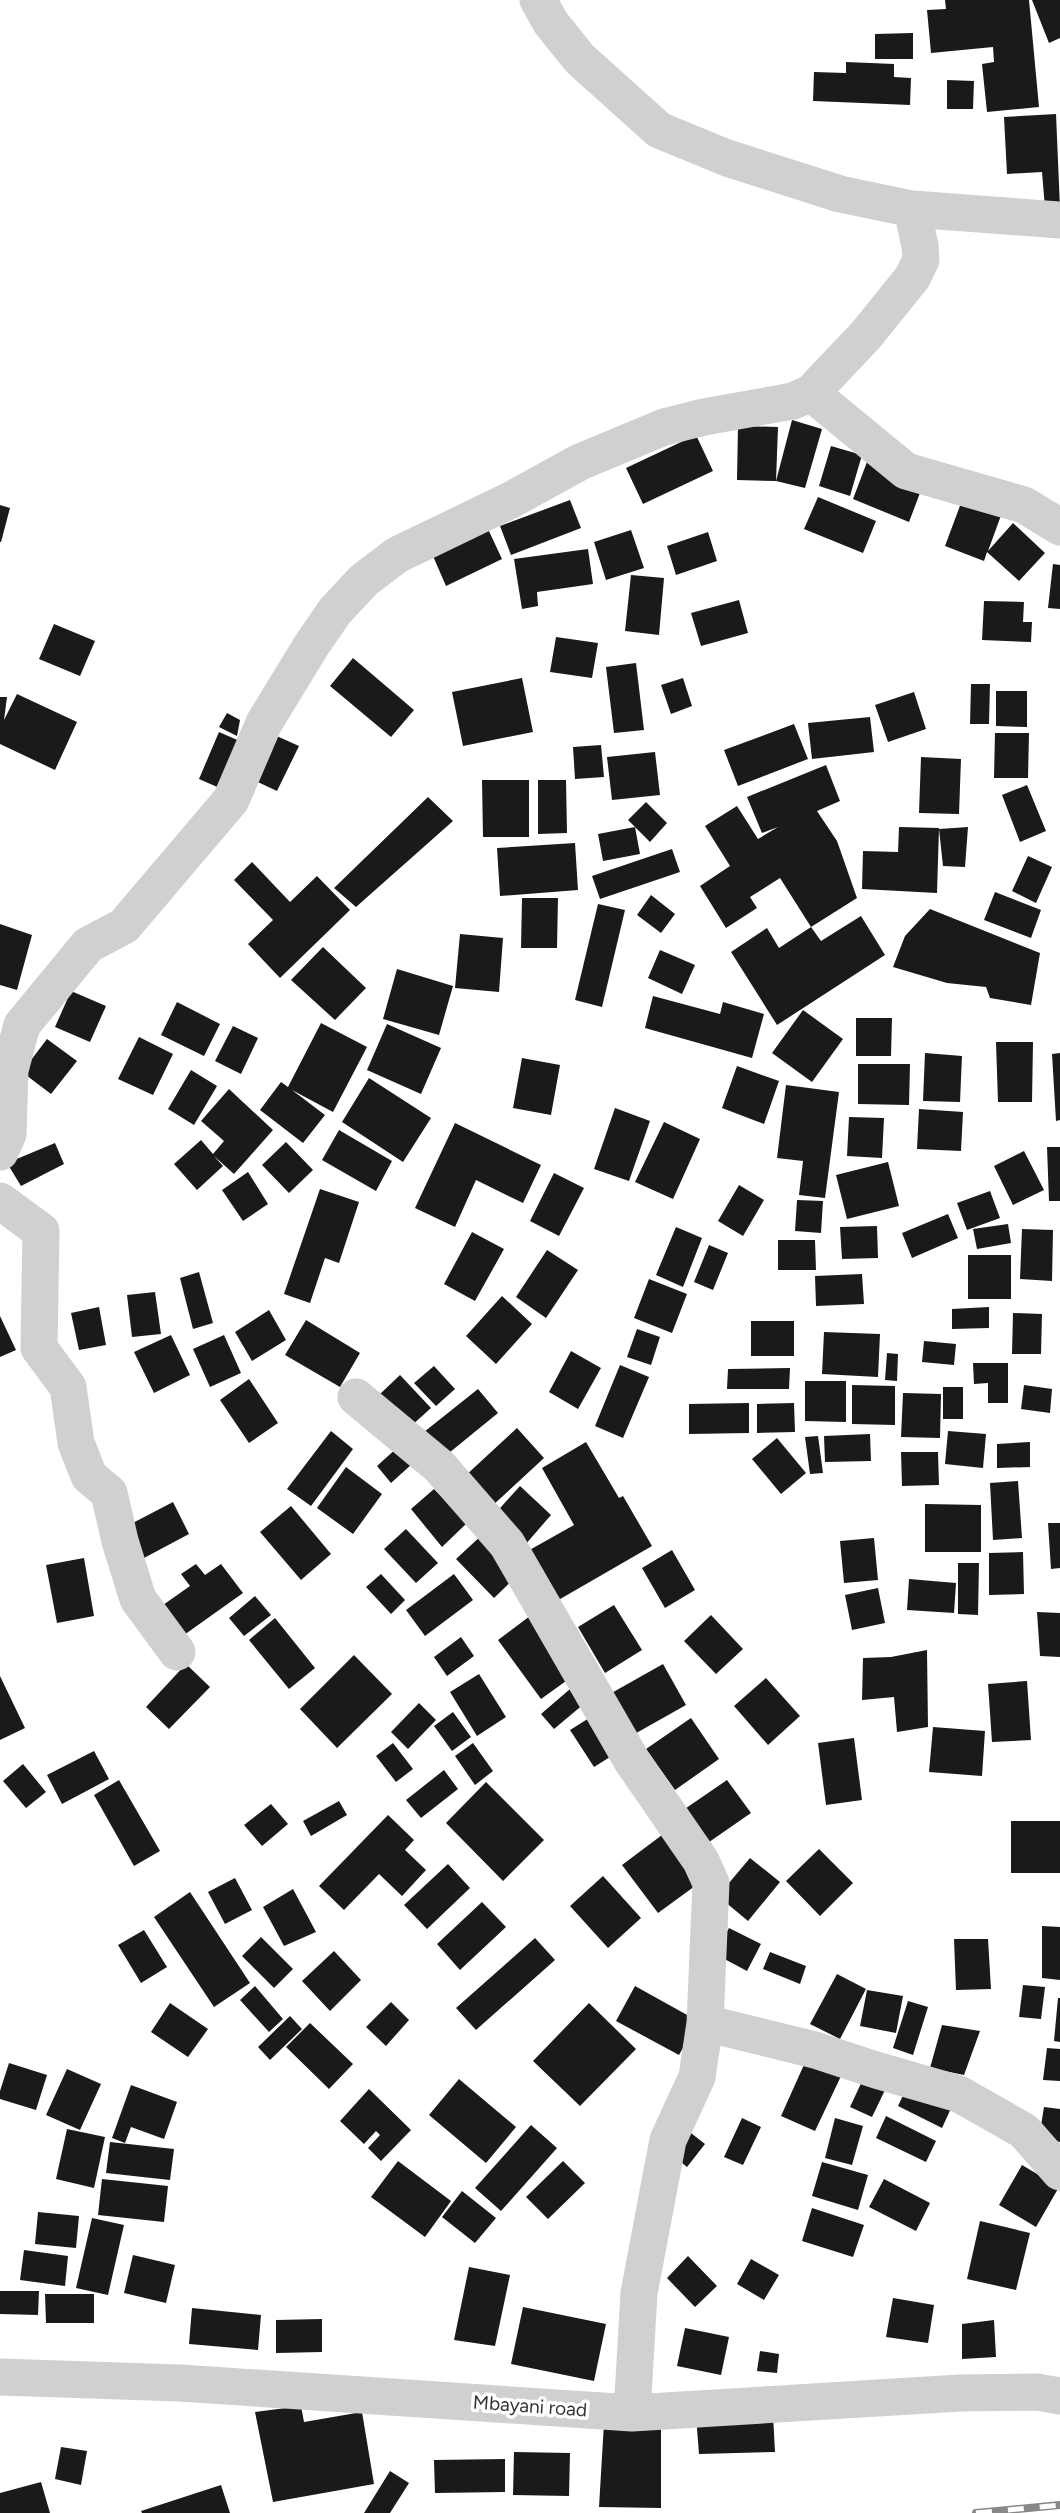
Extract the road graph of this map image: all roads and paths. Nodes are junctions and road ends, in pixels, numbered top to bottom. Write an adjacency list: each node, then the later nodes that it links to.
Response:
1 (538, 0): 2 (street)
2 (912, 209): 3 (street); 4 (street)
3 (1060, 220)
4 (811, 393): 5 (street); 6 (street)
5 (1060, 527)
6 (0, 1152)
7 (0, 1201): 9 (street)
8 (356, 1397): 10 (street)
9 (177, 1652)
10 (705, 2022): 11 (street); 14 (street)
11 (1060, 2172)
12 (0, 2377): 14 (street, Mbayani road)
13 (1060, 2396): 14 (street, Mbayani road)
14 (632, 2413)

